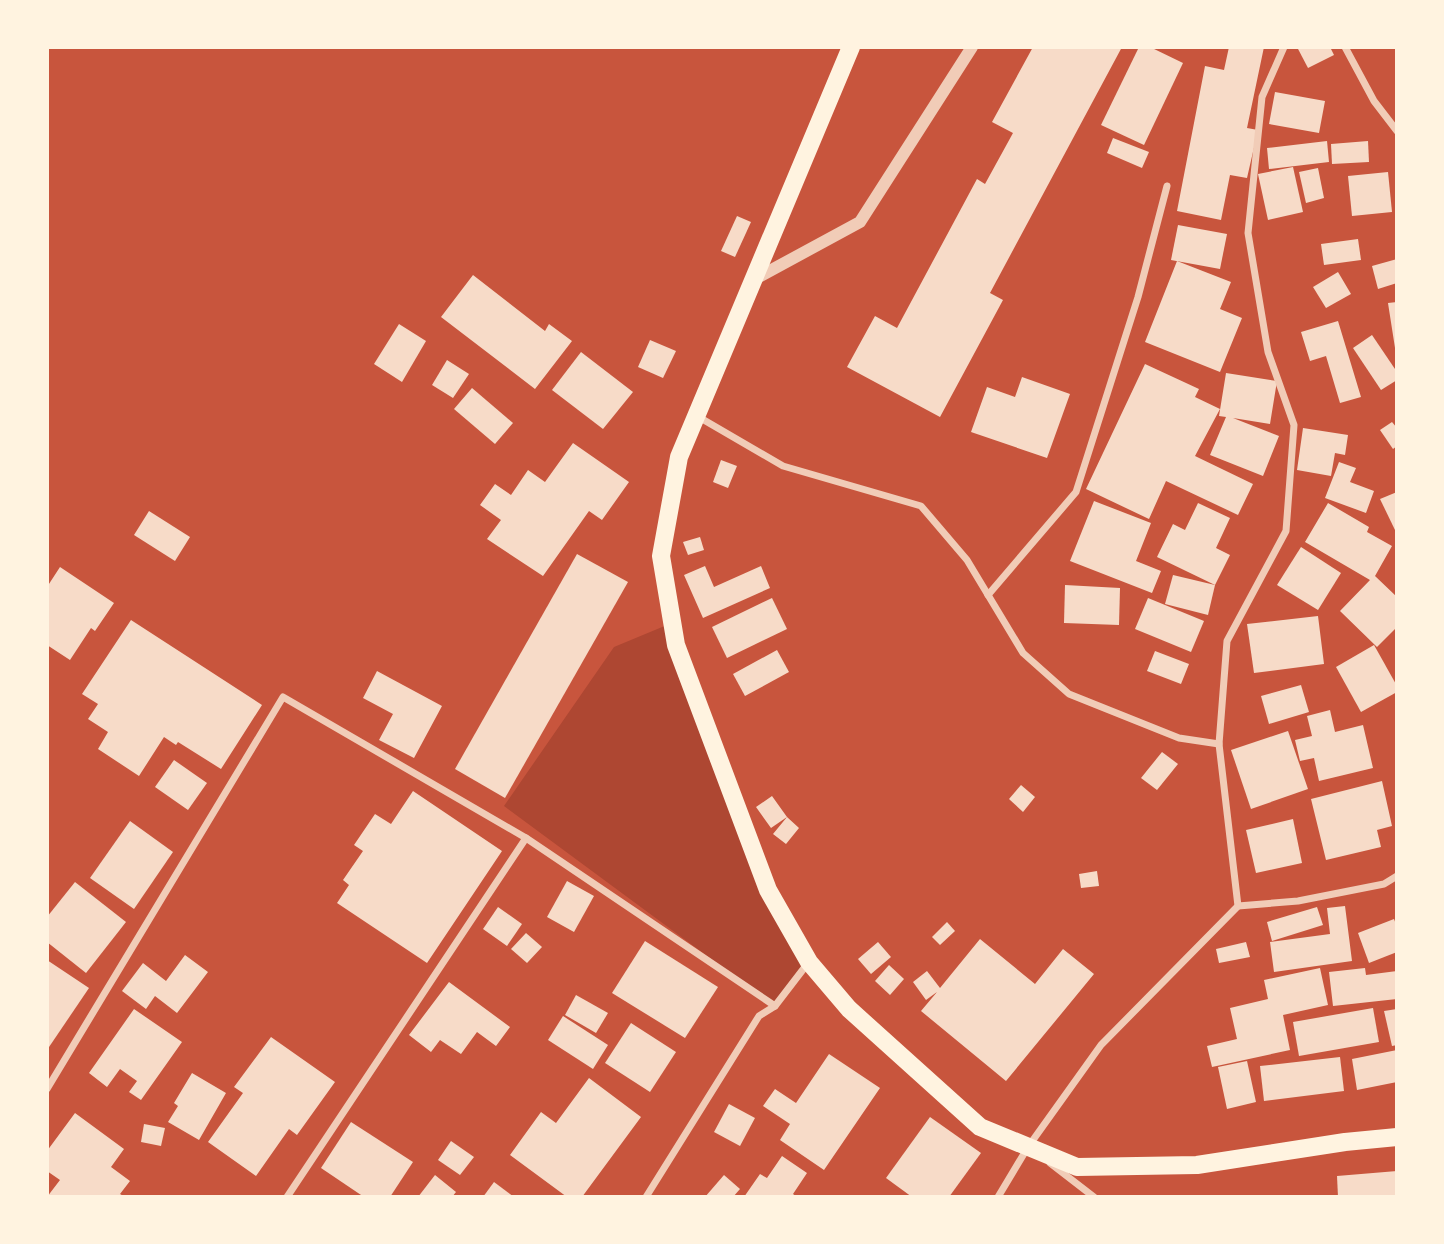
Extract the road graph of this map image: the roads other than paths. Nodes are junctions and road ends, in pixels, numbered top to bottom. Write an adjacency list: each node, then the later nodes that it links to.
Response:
1 (851, 47): 7 (main road)
2 (972, 47): 7 (street)
3 (1284, 47): 10 (street)
4 (1345, 47): 5 (street)
5 (1397, 131)
6 (1167, 186): 9 (street)
7 (752, 280): 8 (main road)
8 (696, 415): 9 (street); 14 (main road)
9 (988, 595): 10 (street)
10 (1219, 744): 13 (street)
11 (526, 838): 15 (street); 16 (street); 19 (street)
12 (1397, 876): 13 (street)
13 (1238, 906): 18 (street)
14 (809, 962): 15 (street); 18 (main road)
15 (775, 1006): 20 (street)
16 (47, 1089)
17 (1397, 1137): 18 (main road)
18 (1028, 1147): 21 (street); 22 (street)
19 (287, 1197)
20 (646, 1197)
21 (998, 1197)
22 (1094, 1197)

